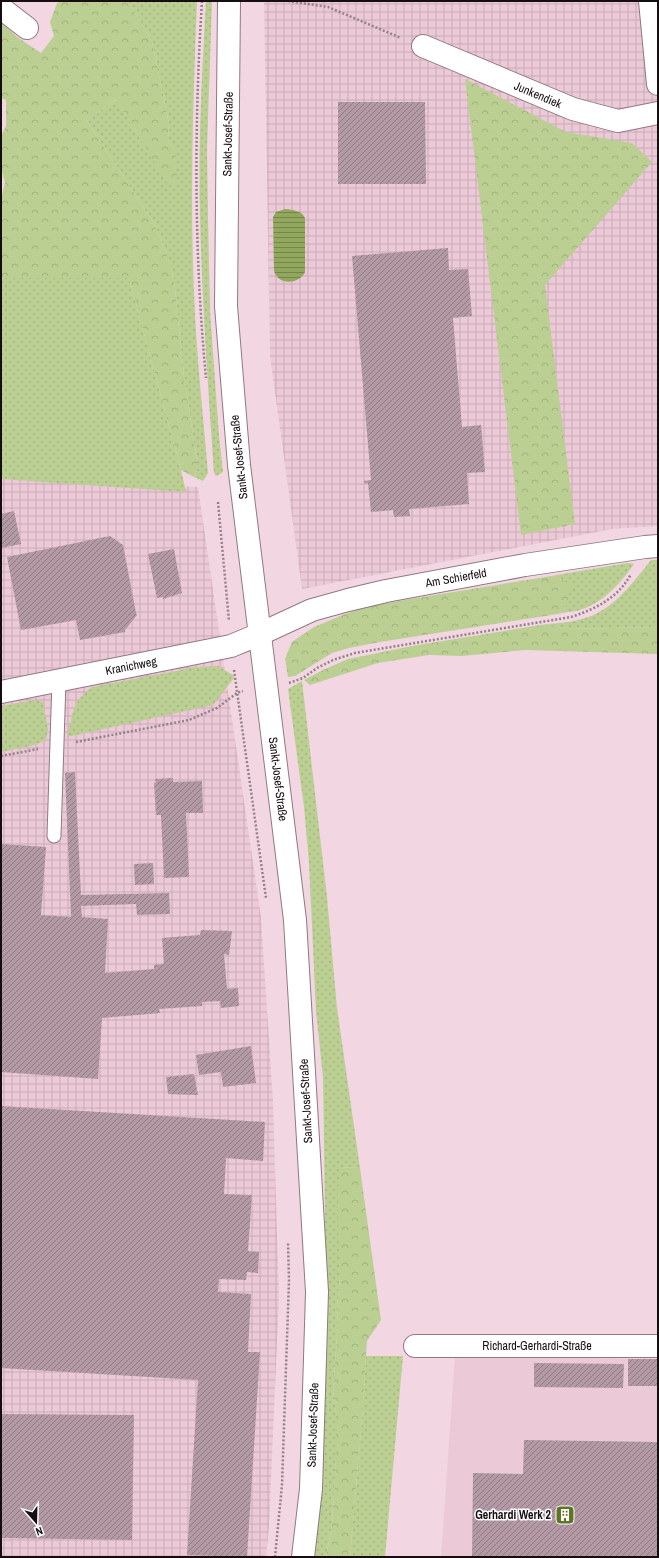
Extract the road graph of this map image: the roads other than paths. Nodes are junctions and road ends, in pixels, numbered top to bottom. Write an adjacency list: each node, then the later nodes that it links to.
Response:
1 (229, 1): 9 (street, Sankt-Josef-Straße)
2 (650, 1): 6 (street)
3 (1, 8): 4 (street)
4 (27, 28)
5 (423, 46): 7 (street, Junkendiek)
6 (658, 84)
7 (658, 113)
8 (652, 546): 9 (street, Am Schierfeld)
9 (260, 634): 10 (street, Kranichweg); 15 (street, Sankt-Josef-Straße)
10 (59, 680): 11 (street, Kranichweg); 12 (lane)
11 (1, 692)
12 (54, 836)
13 (415, 1346): 14 (street, Richard-Gerhardi-Straße)
14 (658, 1346)
15 (303, 1557)

